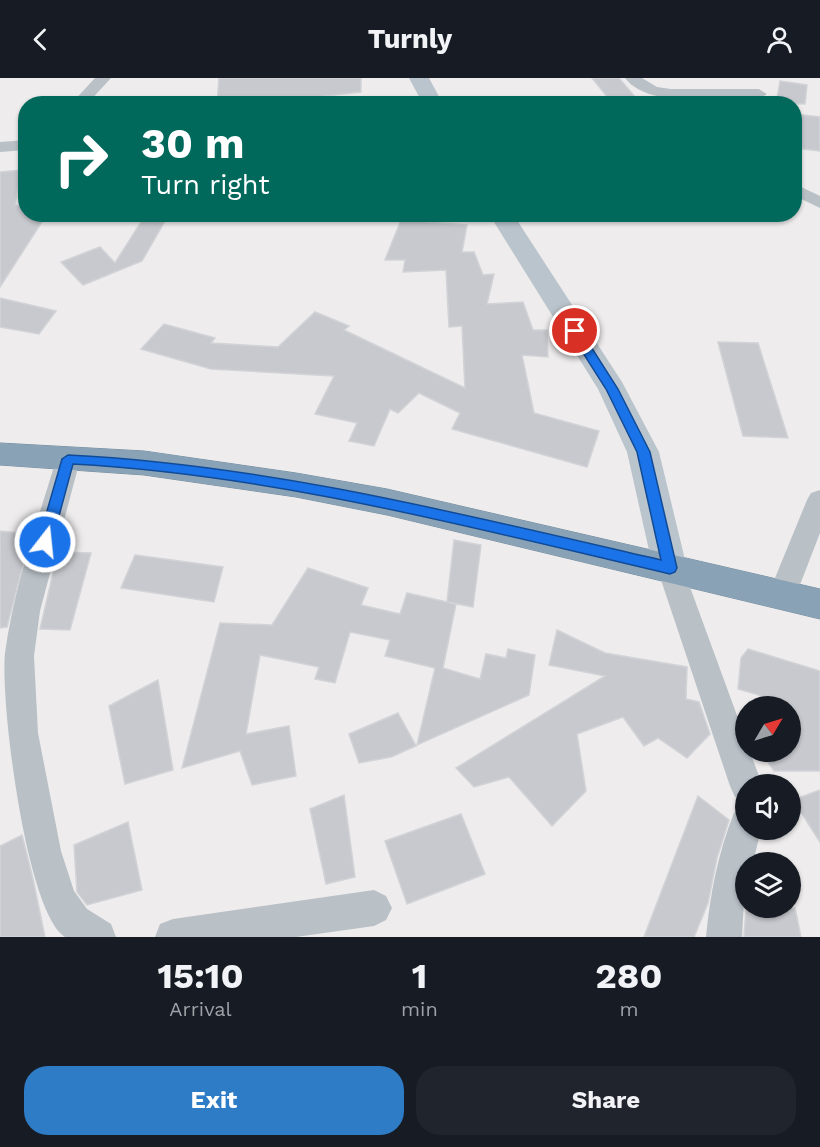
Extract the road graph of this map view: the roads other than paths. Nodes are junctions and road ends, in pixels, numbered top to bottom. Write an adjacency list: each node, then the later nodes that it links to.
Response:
1 (104, 78): 5 (street)
2 (419, 78): 6 (street)
3 (633, 78): 7 (street)
4 (753, 78): 8 (street)
5 (86, 96)
6 (429, 96)
7 (710, 96)
8 (759, 96)
9 (18, 146): 10 (street)
10 (0, 147)
11 (802, 193): 12 (street)
12 (820, 203)
13 (506, 222): 17 (street)
14 (0, 454): 15 (highway)
15 (68, 459): 17 (highway); 23 (street)
16 (820, 500): 18 (street)
17 (670, 568): 18 (highway); 20 (street)
18 (782, 595): 19 (highway)
19 (820, 604)
20 (742, 774)
21 (742, 840): 25 (street)
22 (374, 908): 24 (street)
23 (98, 937)
24 (173, 937)
25 (724, 937)

